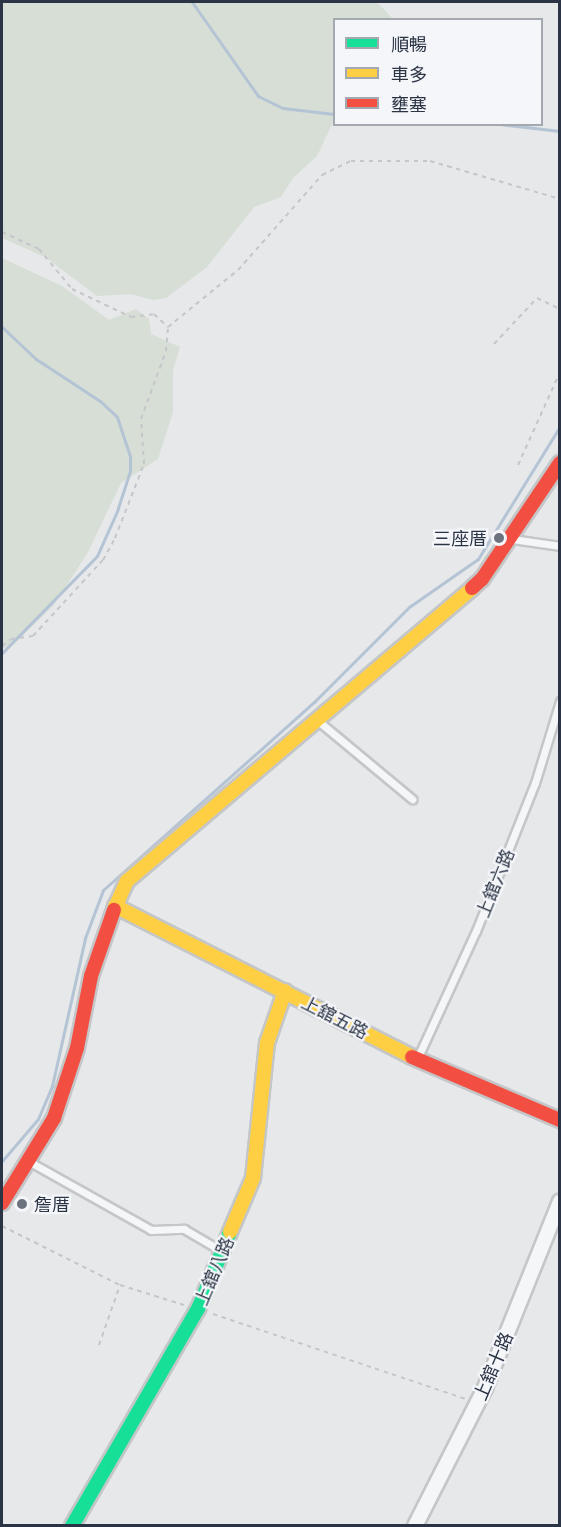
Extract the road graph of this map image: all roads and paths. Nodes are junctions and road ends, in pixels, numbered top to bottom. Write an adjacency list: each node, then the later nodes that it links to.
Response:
1 (560, 199): 4 (path)
2 (2, 232): 4 (path)
3 (560, 309): 5 (path)
4 (168, 327): 12 (path)
5 (494, 344)
6 (560, 372): 8 (path)
7 (560, 463): 9 (street)
8 (518, 465)
9 (555, 478): 10 (street)
10 (511, 538): 11 (lane); 14 (street)
11 (560, 546)
12 (2, 646)
13 (560, 701): 18 (lane, 上舘六路)
14 (316, 718): 15 (lane); 16 (street)
15 (412, 800)
16 (115, 906): 17 (street, 上舘五路); 20 (street)
17 (285, 991): 18 (street, 上舘五路); 24 (street, 上舘八路)
18 (417, 1059): 19 (street, 上舘五路)
19 (560, 1120)
20 (28, 1161): 22 (street); 24 (lane)
21 (560, 1201): 28 (street, 上舘十路)
22 (2, 1203)
23 (2, 1226): 25 (path)
24 (222, 1251): 26 (street, 上舘八路)
25 (120, 1285): 26 (path); 27 (path)
26 (198, 1310): 28 (path); 29 (street, 上舘八路)
27 (99, 1345)
28 (477, 1403): 30 (street, 上舘十路)
29 (72, 1526)
30 (415, 1526)

